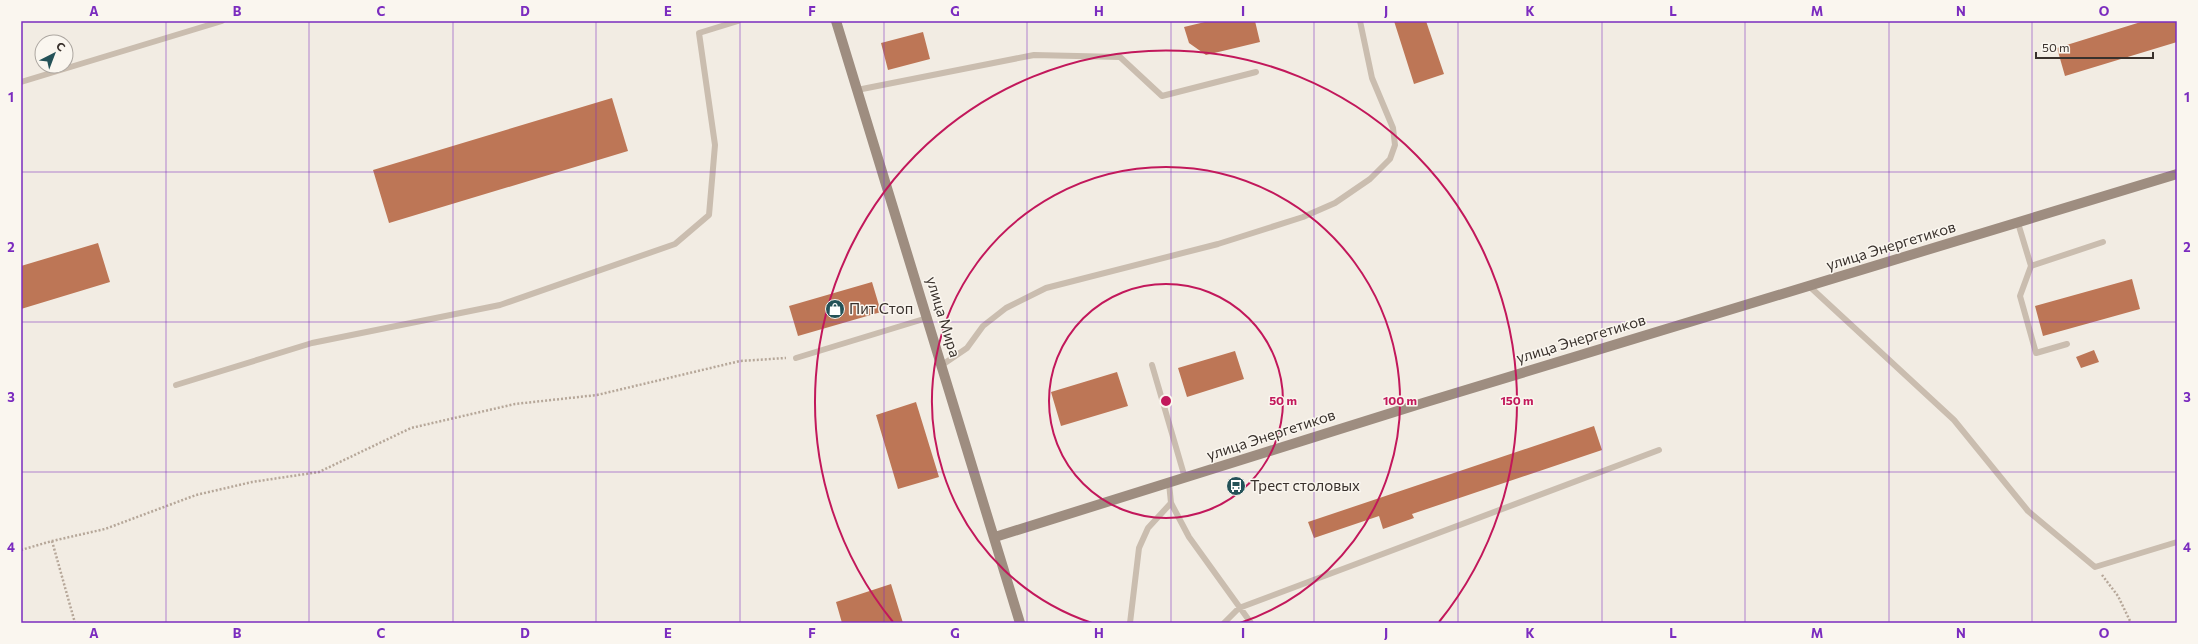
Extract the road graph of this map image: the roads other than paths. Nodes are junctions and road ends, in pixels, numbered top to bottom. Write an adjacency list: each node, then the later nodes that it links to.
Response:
1 (222, 21): 6 (lane)
2 (738, 21): 18 (lane)
3 (836, 21): 7 (main road, улица Мира)
4 (1360, 21): 16 (lane)
5 (1256, 72): 7 (lane)
6 (21, 82)
7 (857, 90): 13 (main road, улица Мира)
8 (2177, 174): 9 (main road, улица Энергетиков)
9 (2018, 223): 11 (lane); 12 (main road, улица Энергетиков)
10 (2103, 242): 11 (lane)
11 (2031, 266): 14 (lane)
12 (1809, 286): 20 (main road, улица Энергетиков); 24 (lane)
13 (927, 318): 15 (lane); 16 (main road, улица Мира)
14 (2067, 344)
15 (796, 358)
16 (942, 365): 23 (main road, улица Мира)
17 (1152, 365): 20 (lane)
18 (176, 384)
19 (1659, 450): 25 (lane)
20 (1185, 478): 21 (main road, улица Энергетиков)
21 (1169, 483): 22 (lane); 23 (main road, улица Энергетиков)
22 (1171, 503): 25 (lane); 27 (lane)
23 (995, 537): 26 (main road, улица Мира)
24 (2177, 542)
25 (1239, 608): 28 (lane); 29 (lane)
26 (1020, 623)
27 (1130, 623)
28 (1224, 623)
29 (1251, 623)

